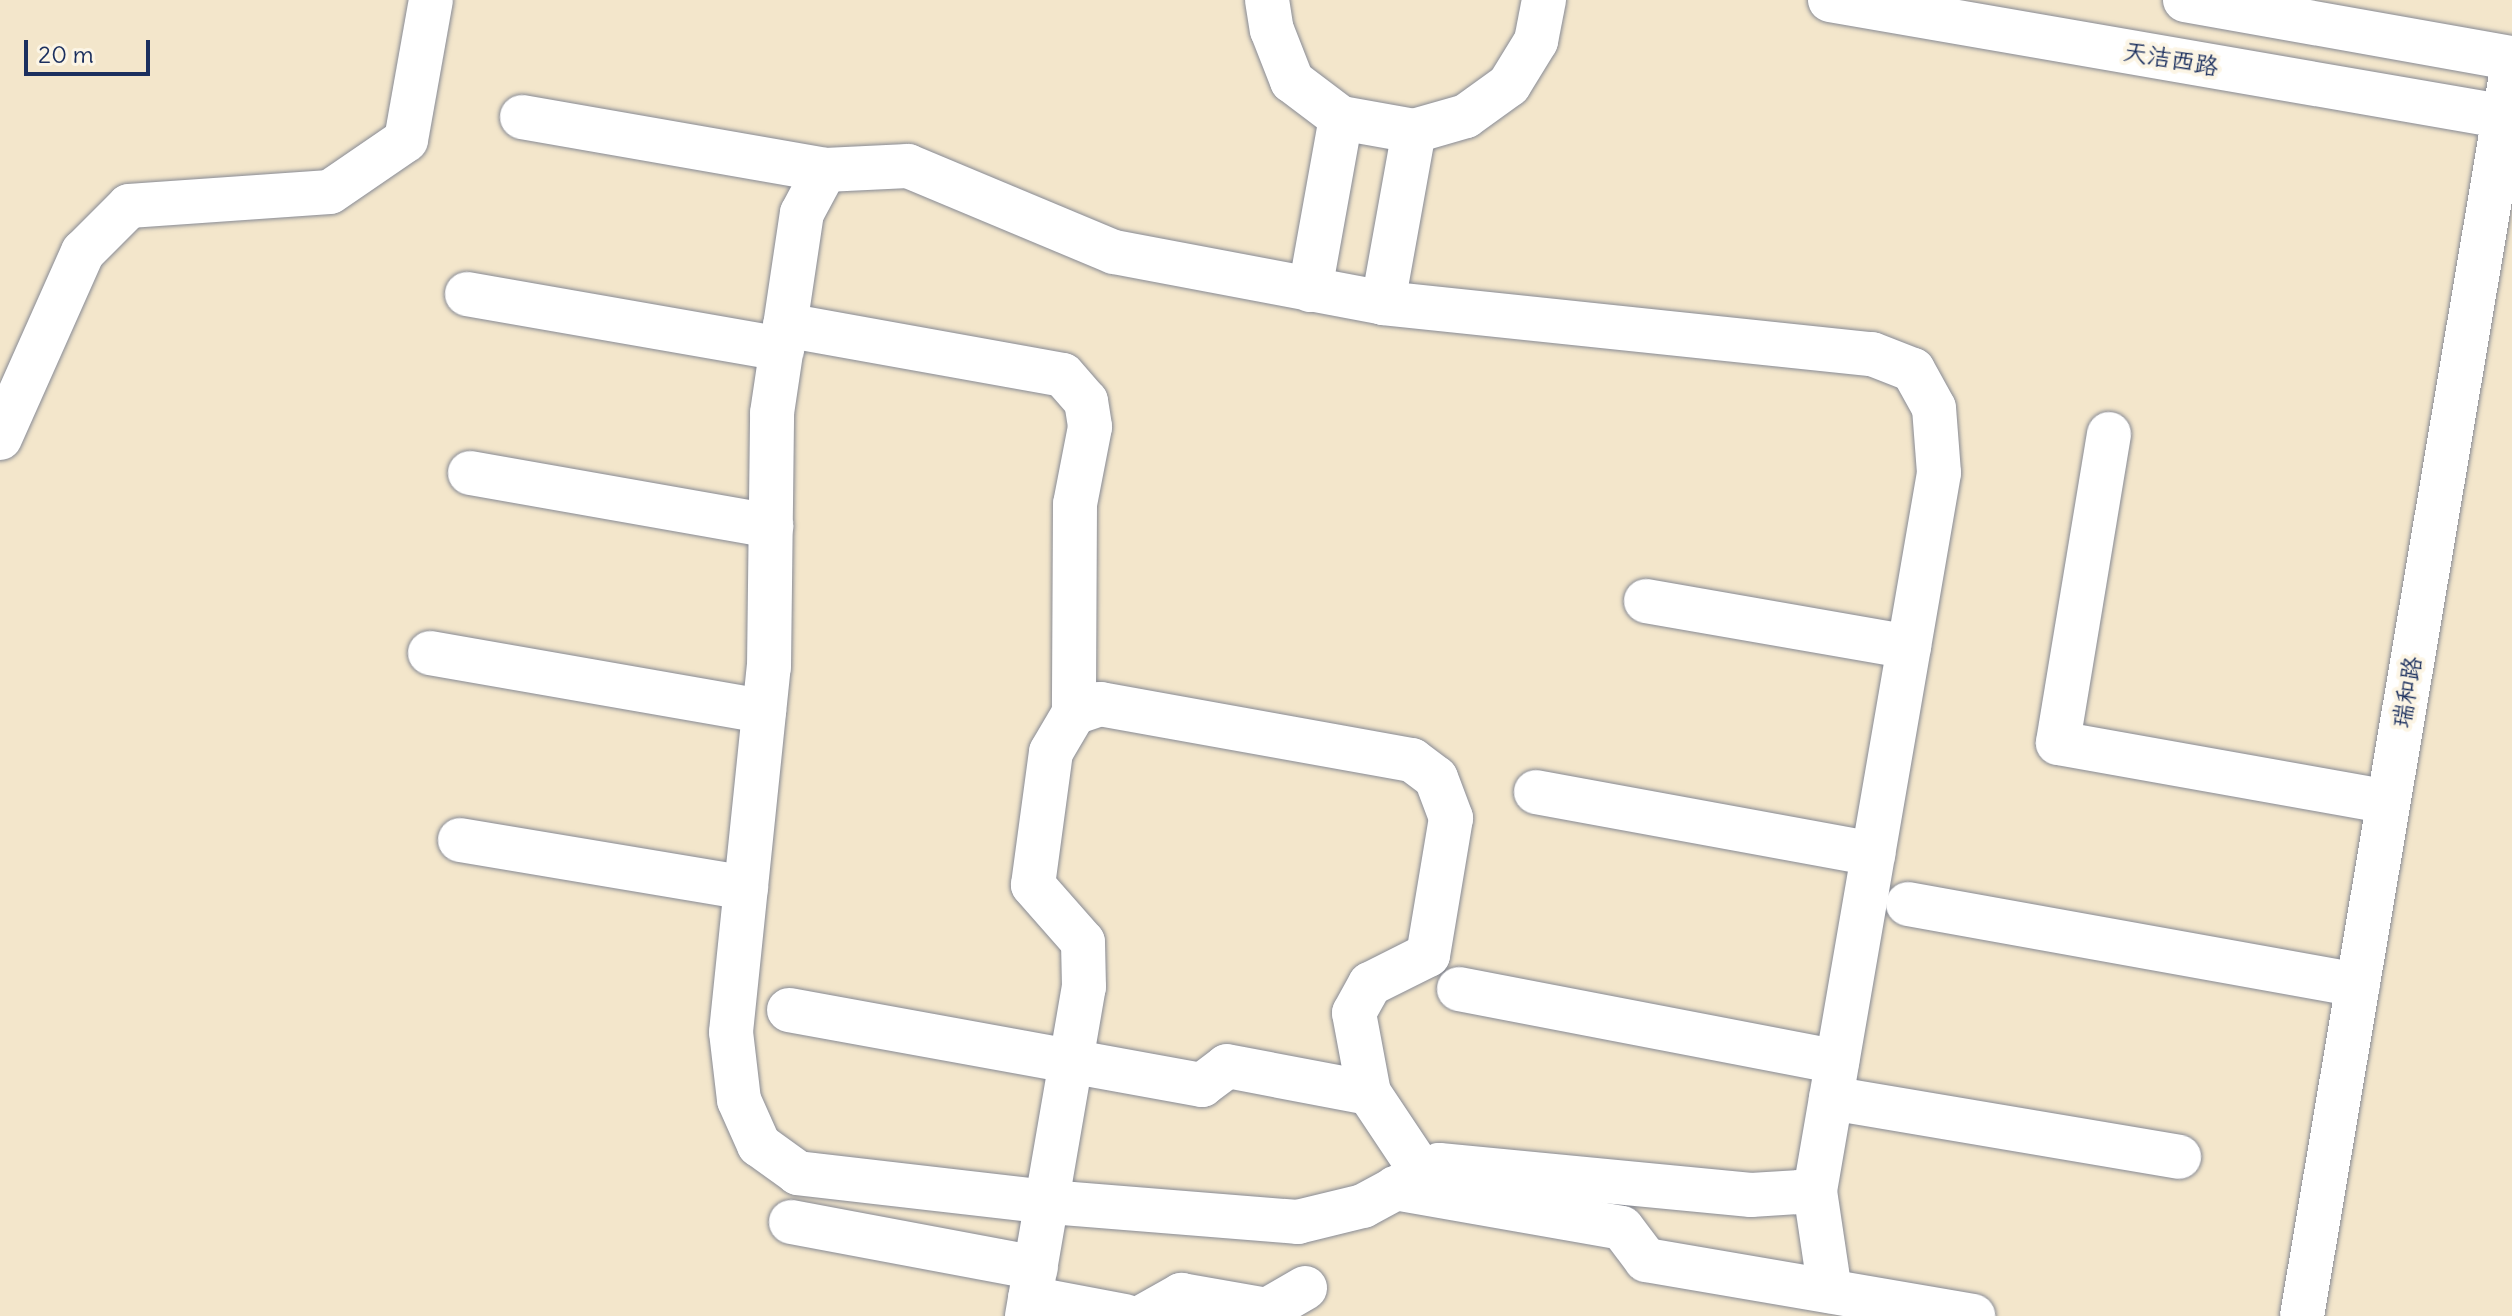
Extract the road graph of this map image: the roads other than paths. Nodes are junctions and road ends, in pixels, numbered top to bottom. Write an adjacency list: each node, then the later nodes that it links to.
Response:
1 (431, 0): 18 (street)
2 (1267, 0): 9 (street)
3 (1544, 0): 11 (street)
4 (1830, 0): 10 (street, 天洁西路)
5 (2185, 0): 6 (street)
6 (2512, 58)
7 (2512, 69): 10 (street, 瑞和路)
8 (522, 117): 12 (street)
9 (1341, 118): 11 (street); 13 (street)
10 (2508, 118): 27 (street, 瑞和路)
11 (1414, 131): 15 (street)
12 (825, 170): 13 (street); 16 (street)
13 (1310, 290): 15 (street)
14 (467, 294): 16 (street)
15 (1383, 303): 22 (street)
16 (784, 337): 20 (street); 25 (street)
17 (2109, 434): 27 (street)
18 (0, 438)
19 (470, 473): 20 (street)
20 (771, 526): 24 (street)
21 (1646, 601): 22 (street)
22 (1909, 647): 29 (street)
23 (430, 653): 24 (street)
24 (764, 711): 30 (street)
25 (1074, 713): 35 (street); 37 (street)
26 (1536, 792): 29 (street)
27 (2388, 802): 32 (street, 瑞和路)
28 (460, 840): 30 (street)
29 (1873, 854): 36 (street)
30 (746, 888): 41 (street)
31 (1908, 904): 32 (street)
32 (2358, 985): 49 (street, 瑞和路)
33 (1459, 989): 36 (street)
34 (789, 1010): 35 (street)
35 (1072, 1061): 37 (street); 41 (street)
36 (1834, 1080): 38 (street); 40 (street)
37 (1369, 1093): 39 (street)
38 (2179, 1157)
39 (1409, 1181): 40 (street); 41 (street); 44 (street)
40 (1815, 1191): 44 (street)
41 (1048, 1202): 45 (street)
42 (791, 1222): 45 (street)
43 (1305, 1288): 47 (street)
44 (1830, 1291): 48 (street)
45 (1031, 1294): 46 (street)
46 (1125, 1316)
47 (1144, 1316)
48 (1973, 1316)
49 (2302, 1316)

